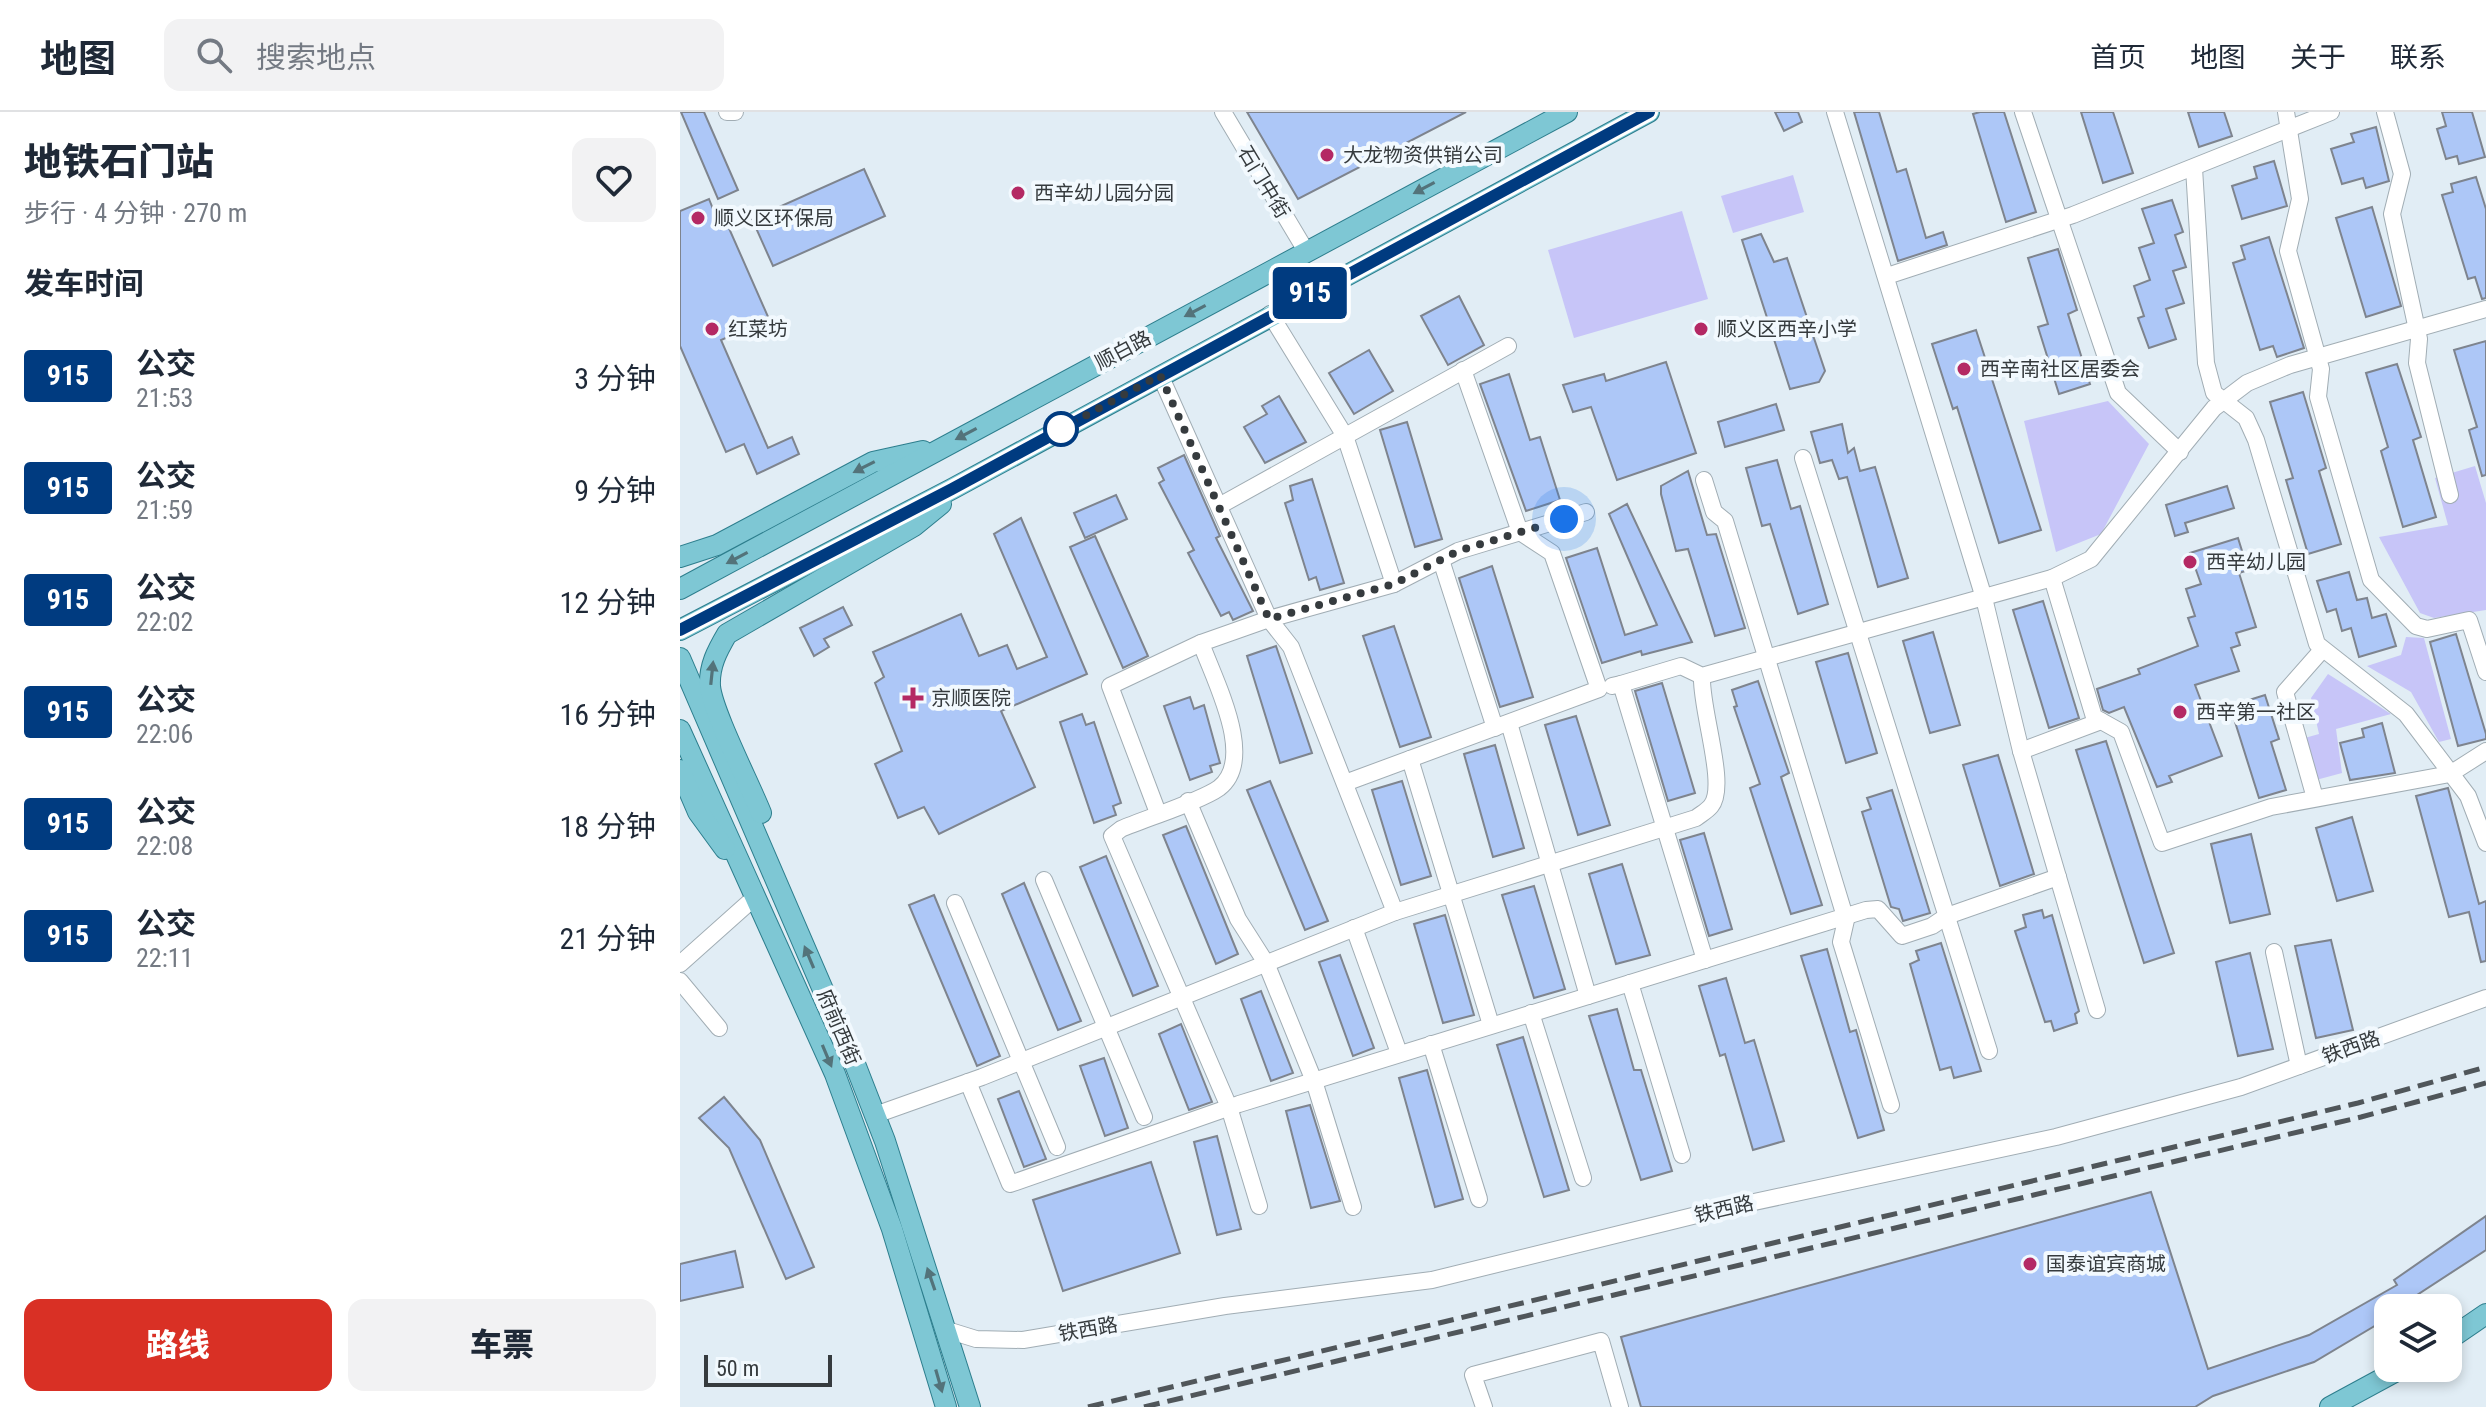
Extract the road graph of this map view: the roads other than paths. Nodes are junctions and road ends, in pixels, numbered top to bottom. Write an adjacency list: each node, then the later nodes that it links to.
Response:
1 (727, 112): 2 (street)
2 (735, 112)
3 (1223, 112): 14 (street, 石门中街)
4 (1567, 112): 14 (main road, 顺白路, one-way to 14)
5 (1649, 112): 17 (main road, 顺白路)
6 (1835, 112): 15 (street)
7 (2023, 112): 13 (street)
8 (2286, 112): 11 (street)
9 (2331, 112): 11 (street)
10 (2385, 112): 18 (street)
11 (2291, 129): 12 (street); 20 (street)
12 (2194, 168): 13 (street); 23 (street)
13 (2059, 220): 15 (street); 26 (street)
14 (1306, 251): 25 (main road, 顺白路, one-way to 25)
15 (1887, 276): 39 (street)
16 (2486, 309): 18 (street)
17 (1270, 314): 22 (main road, 顺白路); 24 (street)
18 (2417, 328): 20 (street); 30 (street)
19 (1508, 346): 21 (street)
20 (2317, 357): 23 (street); 47 (street)
21 (1463, 370): 24 (street); 33 (street)
22 (1160, 375): 29 (main road, 顺白路); 31 (street)
23 (2223, 401): 26 (street); 44 (street)
24 (1345, 436): 31 (street); 37 (street)
25 (939, 449): 34 (main road, one-way to 34); 38 (main road, 顺白路, one-way to 38)
26 (2180, 452): 36 (street)
27 (1803, 458): 42 (street)
28 (1704, 480): 46 (street)
29 (952, 489): 41 (main road, 顺白路); 66 (main road, one-way to 29)
30 (2450, 495)
31 (1219, 506): 40 (street)
32 (1586, 512): 33 (street)
33 (1520, 532): 35 (street); 50 (street)
34 (680, 557)
35 (1441, 560): 37 (street); 52 (street)
36 (2052, 578): 39 (street); 51 (street)
37 (1394, 584): 40 (street)
38 (680, 589)
39 (1984, 598): 42 (street); 54 (street)
40 (1269, 619): 43 (street); 59 (street)
41 (680, 630)
42 (1858, 633): 46 (street); 74 (street)
43 (1201, 643): 62 (street); 63 (street)
44 (2322, 650): 58 (street); 61 (street)
45 (680, 658): 66 (main road, 府前西街)
46 (1767, 658): 48 (street); 75 (street)
47 (2486, 672)
48 (1702, 676): 49 (street); 64 (street)
49 (1621, 684): 50 (street); 64 (street)
50 (1599, 689): 52 (street)
51 (2101, 721): 54 (street); 61 (street)
52 (1502, 726): 56 (street); 67 (street)
53 (680, 730): 60 (main road, 府前西街)
54 (2021, 751): 68 (street)
55 (2486, 751): 58 (street)
56 (1410, 759): 59 (street); 70 (street)
57 (680, 770): 60 (main road)
58 (2450, 774): 61 (street); 65 (street)
59 (1345, 783): 73 (street)
60 (692, 798): 71 (main road, 府前西街)
61 (2315, 798)
62 (1188, 801): 63 (street); 79 (street)
63 (1158, 813): 84 (street)
64 (1664, 828): 67 (street); 78 (street)
65 (2486, 843)
66 (764, 852): 100 (main road, 府前西街, one-way to 66)
67 (1550, 864): 70 (street); 83 (street)
68 (2058, 877): 74 (street); 86 (street)
69 (1044, 880): 89 (street)
70 (1451, 894): 73 (street); 88 (street)
71 (754, 898): 80 (street); 112 (main road, 府前西街, one-way to 112)
72 (955, 903): 94 (street)
73 (1395, 912): 76 (street)
74 (1947, 916): 75 (street); 92 (street)
75 (1845, 917): 78 (street); 98 (street)
76 (1354, 928): 79 (street); 93 (street)
77 (2274, 952): 95 (street)
78 (1705, 960): 82 (street)
79 (1266, 963): 84 (street); 96 (street)
80 (680, 964)
81 (680, 981): 90 (street)
82 (1630, 983): 83 (street); 103 (street)
83 (1588, 996): 87 (street)
84 (1183, 997): 89 (street); 99 (street)
85 (2486, 998): 95 (street, 铁西路)
86 (2097, 1010)
87 (1531, 1013): 88 (street); 104 (street)
88 (1491, 1025): 91 (street)
89 (1106, 1027): 94 (street); 101 (street)
90 (719, 1028)
91 (1431, 1044): 93 (street); 105 (street)
92 (1989, 1051)
93 (1399, 1053): 96 (street)
94 (1021, 1061): 97 (street); 102 (street)
95 (2299, 1066): 109 (street, 铁西路)
96 (1314, 1081): 99 (street); 107 (street)
97 (968, 1082): 99 (street); 100 (street)
98 (1891, 1105)
99 (1229, 1107): 106 (street)
100 (875, 1115): 109 (main road, 府前西街, one-way to 100)
101 (1144, 1117)
102 (1057, 1147)
103 (1682, 1155)
104 (1583, 1178)
105 (1479, 1199)
106 (1259, 1206)
107 (1353, 1207)
108 (2486, 1314): 110 (main road)
109 (947, 1330): 113 (main road, 府前西街)
110 (2462, 1330)
111 (2376, 1382): 116 (main road)
112 (946, 1407)
113 (970, 1407)
114 (1484, 1407): 115 (street)
115 (1620, 1407)
116 (2330, 1407)

